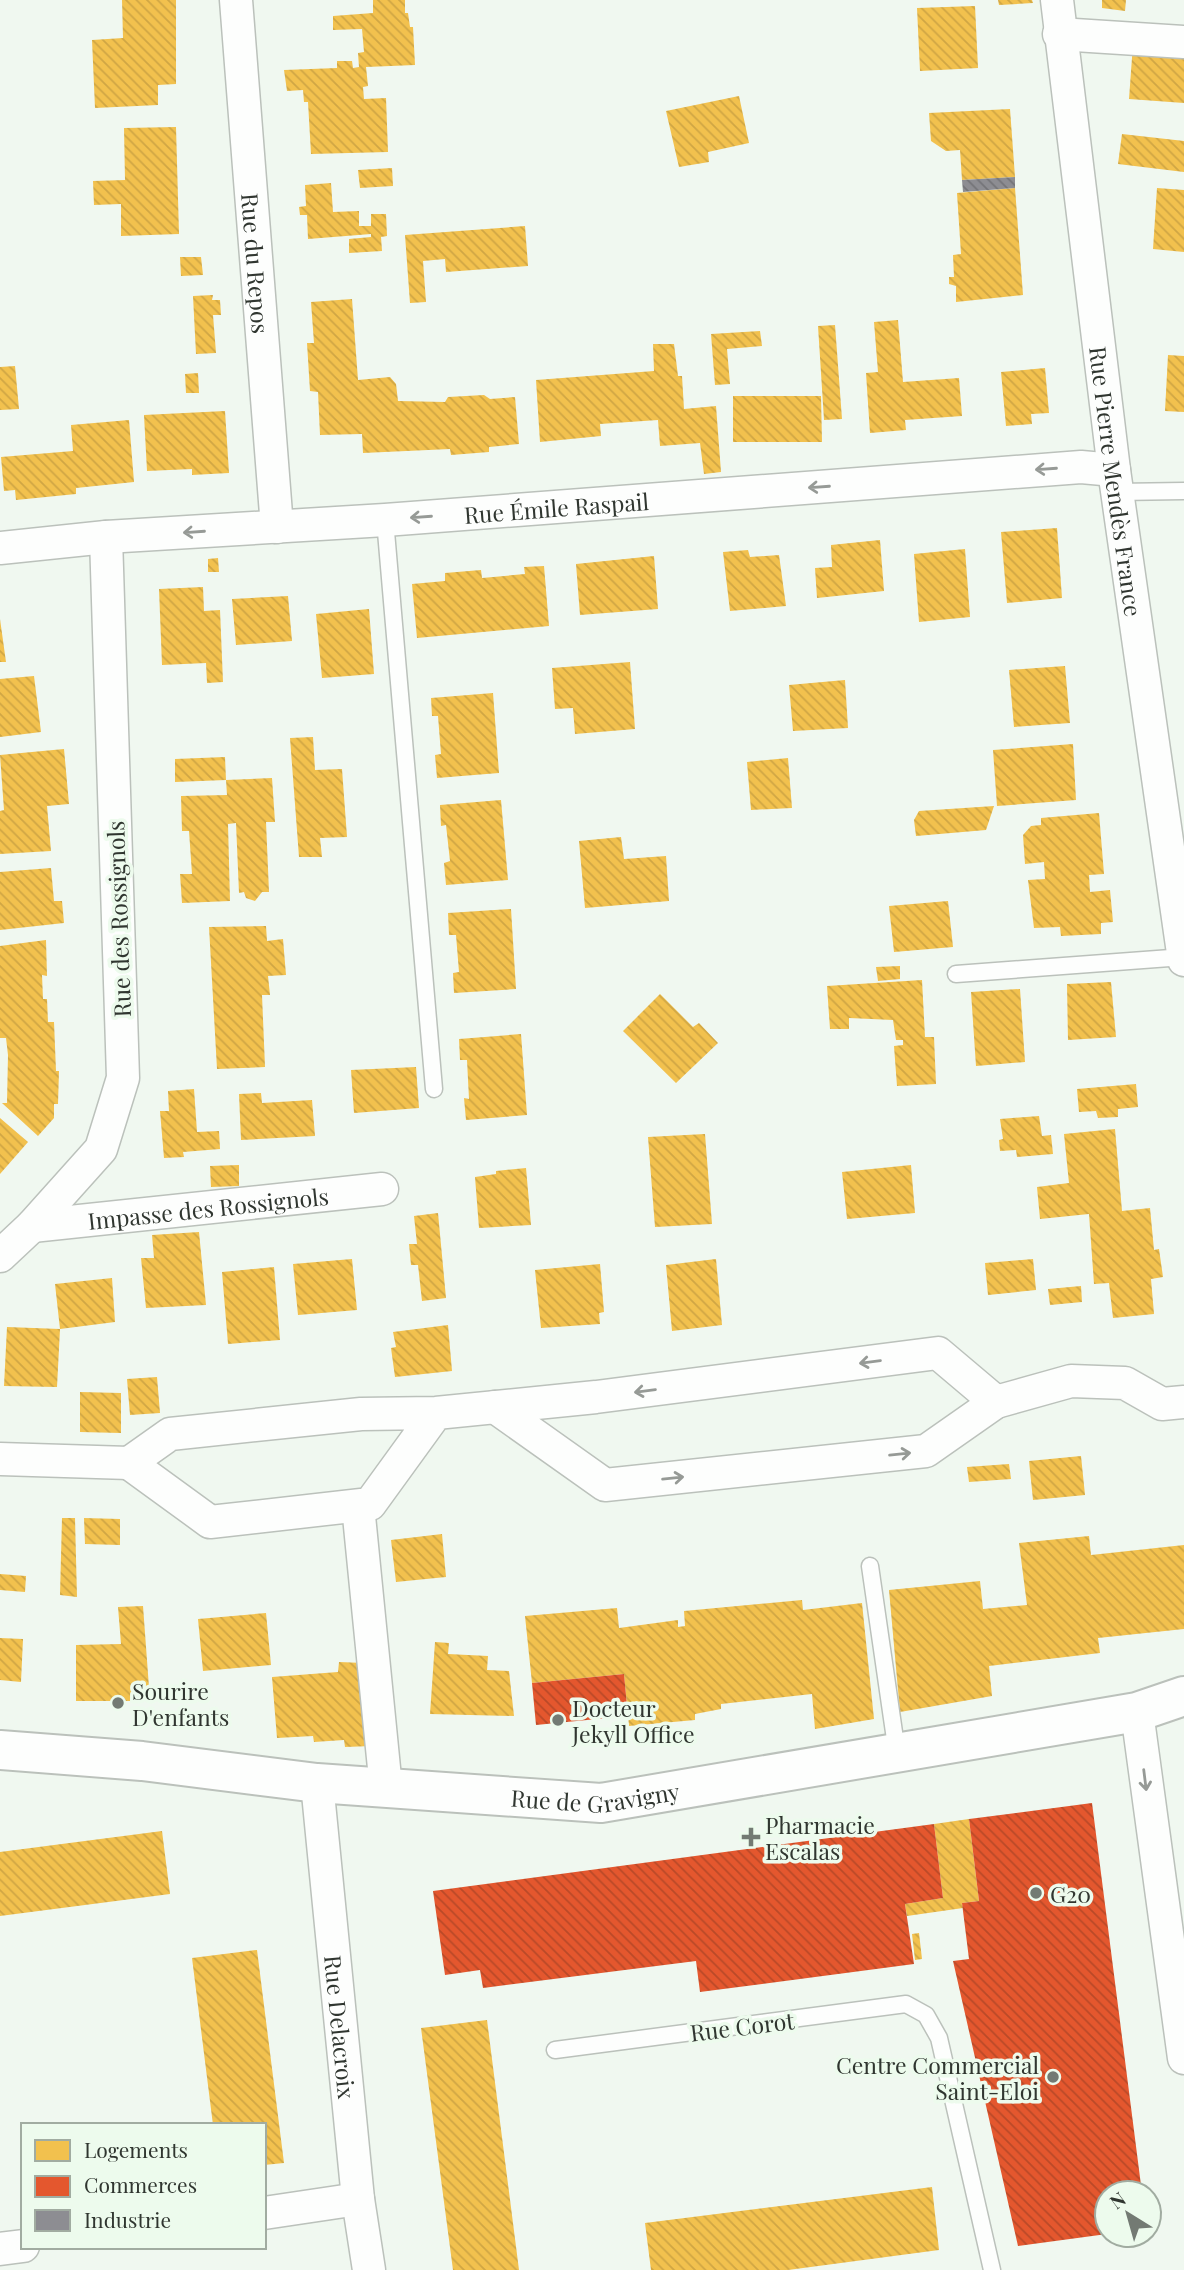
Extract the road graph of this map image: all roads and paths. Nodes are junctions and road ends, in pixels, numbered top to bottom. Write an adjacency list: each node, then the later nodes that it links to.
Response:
1 (236, 0): 8 (street, Rue du Repos)
2 (1056, 0): 3 (street, Rue Pierre Mendès France)
3 (1059, 34): 4 (street); 5 (street, Rue Pierre Mendès France)
4 (1184, 42)
5 (1116, 481): 6 (lane); 7 (street, Rue Émile Raspail, one-way to 7); 11 (street, Rue Pierre Mendès France)
6 (1184, 491)
7 (385, 520): 8 (street, Rue Émile Raspail); 13 (lane)
8 (277, 527): 9 (street, Rue Émile Raspail, one-way to 9)
9 (106, 537): 10 (street, Rue Émile Raspail); 15 (street, Rue des Rossignols)
10 (0, 548)
11 (1184, 959): 12 (lane)
12 (956, 974)
13 (435, 1089)
14 (382, 1188): 15 (street, Impasse des Rossignols)
15 (32, 1226): 16 (street, Rue des Rossignols)
16 (0, 1256)
17 (996, 1402): 18 (street); 19 (street, one-way to 19); 19 (street, one-way to 17)
18 (1184, 1402)
19 (495, 1407): 20 (street)
20 (436, 1413): 22 (street); 23 (street)
21 (0, 1459): 22 (street)
22 (129, 1463): 23 (street)
23 (358, 1506): 30 (street)
24 (870, 1566): 28 (lane)
25 (1184, 1696): 26 (street, Rue de Gravigny)
26 (1137, 1712): 28 (street, Rue de Gravigny); 32 (street, one-way to 32)
27 (0, 1750): 29 (street, Rue de Gravigny)
28 (897, 1753): 30 (street, Rue de Gravigny)
29 (317, 1783): 30 (street, Rue de Gravigny); 33 (street, Rue Delacroix)
30 (386, 1787)
31 (555, 2050): 38 (lane, Rue Corot)
32 (1184, 2058)
33 (358, 2199): 34 (street); 37 (street, Rue Delacroix)
34 (266, 2213)
35 (21, 2246): 36 (street)
36 (0, 2249)
37 (369, 2270)
38 (992, 2270)

